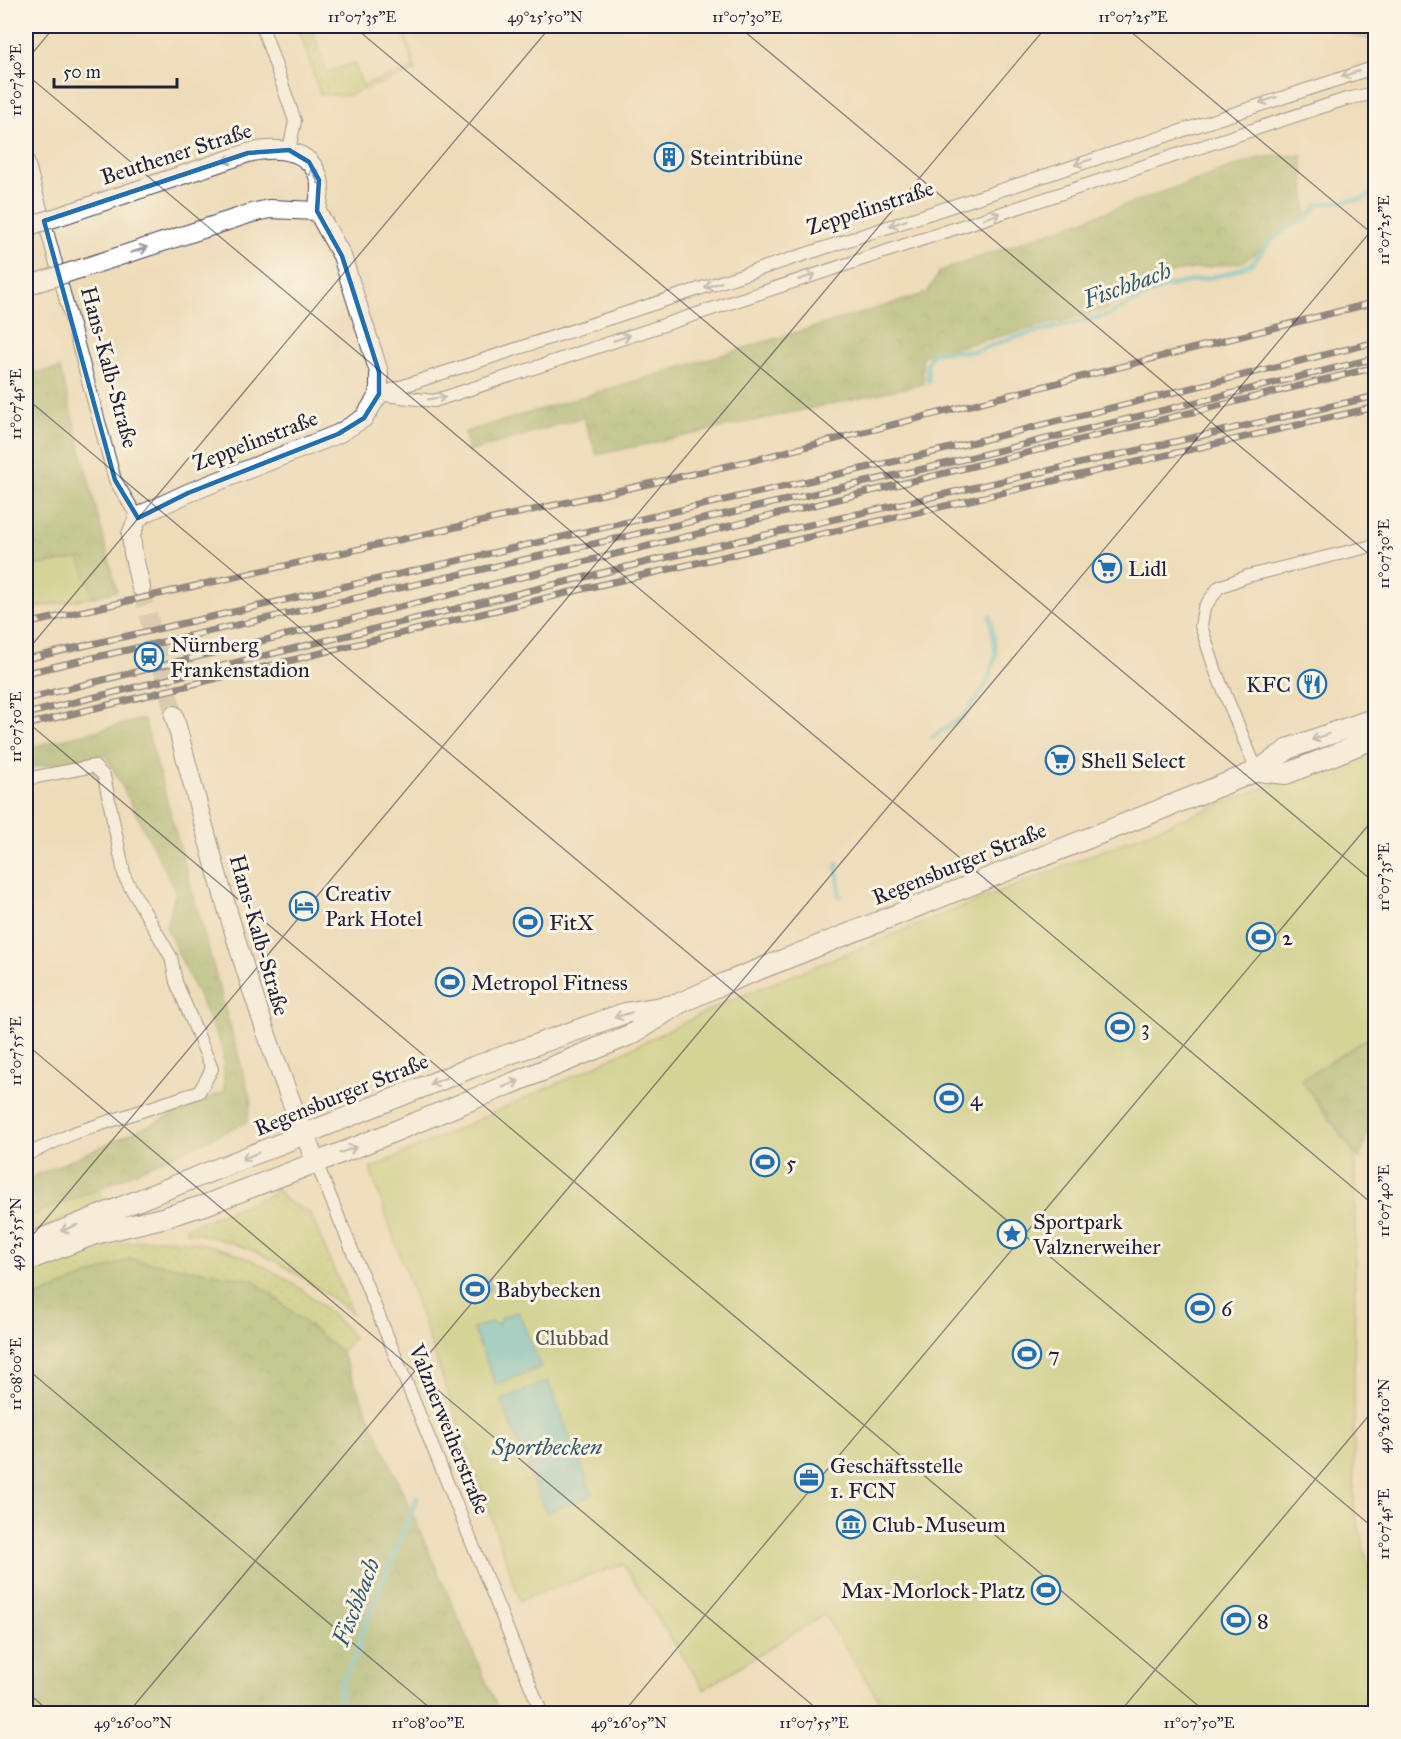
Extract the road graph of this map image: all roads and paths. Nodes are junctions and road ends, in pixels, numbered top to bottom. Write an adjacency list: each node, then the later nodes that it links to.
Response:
1 (262, 26): 4 (street)
2 (1376, 67): 9 (street, Zeppelinstraße, one-way to 9)
3 (1376, 93): 9 (street, Zeppelinstraße, one-way to 3)
4 (289, 150): 6 (main road, one-way to 4); 7 (main road, Beuthener Straße, one-way to 7, bridge)
5 (26, 154): 10 (street, Hans-Kalb-Straße)
6 (317, 212): 8 (main road, one-way to 6, bridge); 9 (main road)
7 (26, 227)
8 (26, 286)
9 (379, 394): 10 (main road, Zeppelinstraße)
10 (138, 518): 12 (main road)
11 (1376, 545): 16 (street)
12 (141, 588)
13 (174, 715): 19 (main road, Hans-Kalb-Straße)
14 (1376, 718): 16 (main road, Regensburger Straße, one-way to 16)
15 (1376, 738): 16 (main road, Regensburger Straße)
16 (1257, 771): 18 (main road, Regensburger Straße)
17 (26, 779): 20 (street)
18 (680, 1003): 19 (main road, Regensburger Straße, one-way to 19); 21 (main road, Regensburger Straße, one-way to 18)
19 (304, 1134): 21 (main road, Hans-Kalb-Straße); 22 (main road, Regensburger Straße, one-way to 22)
20 (26, 1155)
21 (316, 1162): 22 (main road, Regensburger Straße); 23 (street, Valznerweiherstraße)
22 (30, 1254)
23 (542, 1713)

